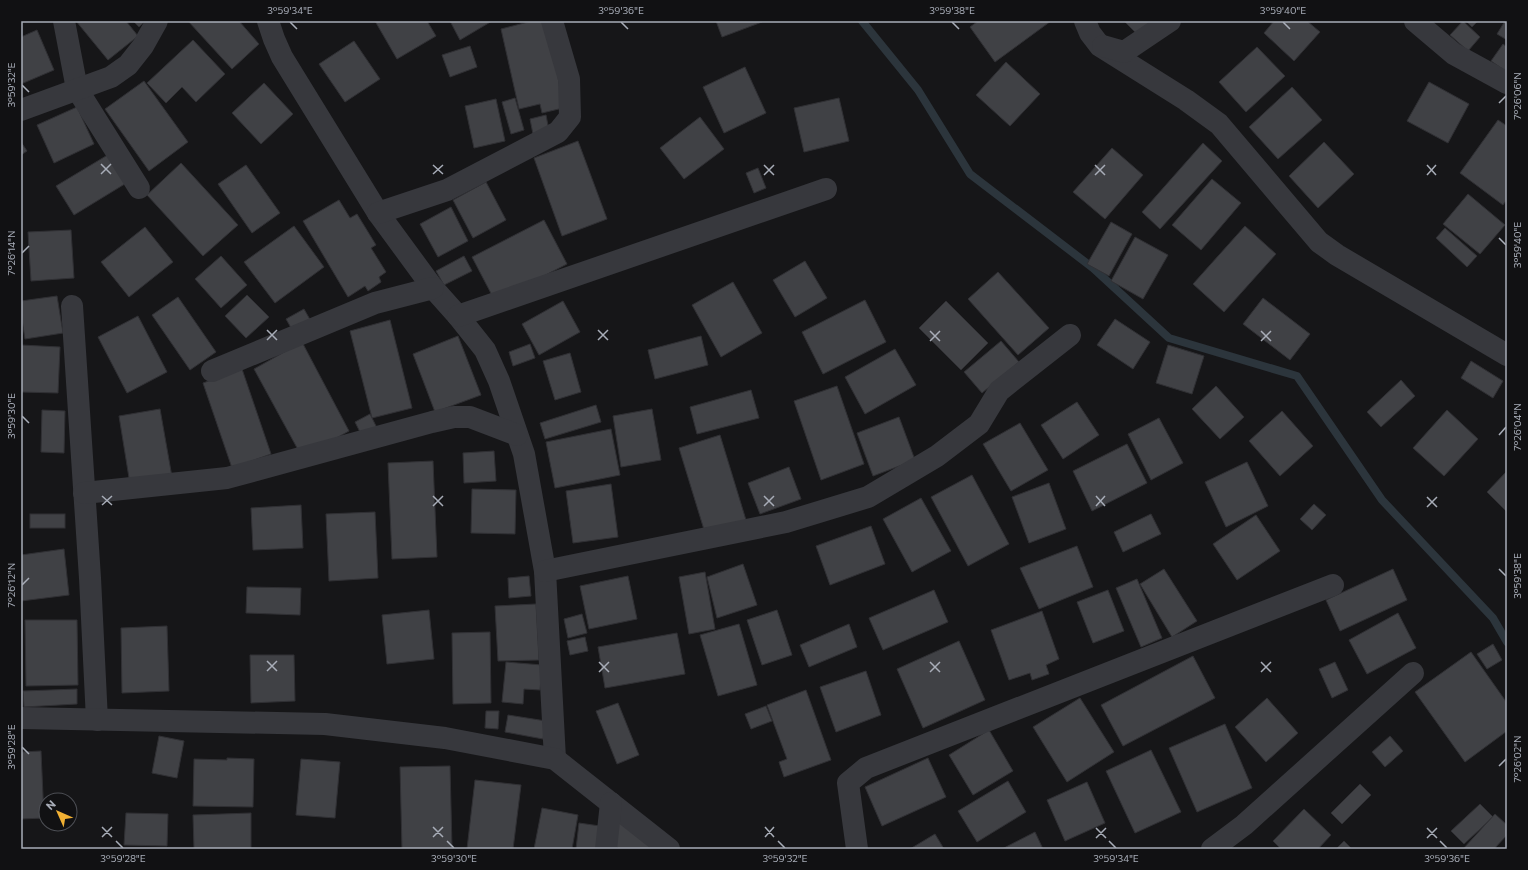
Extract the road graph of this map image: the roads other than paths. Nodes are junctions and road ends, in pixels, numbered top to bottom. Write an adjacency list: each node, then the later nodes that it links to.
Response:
1 (64, 21): 10 (street)
2 (157, 21): 10 (street)
3 (268, 21): 14 (street)
4 (552, 21): 14 (street)
5 (1085, 21): 8 (street)
6 (1170, 21): 8 (street)
7 (1415, 21): 9 (street)
8 (1100, 46): 19 (street)
9 (1507, 83)
10 (77, 89): 11 (street); 12 (street)
11 (21, 110)
12 (139, 188)
13 (826, 189): 17 (street)
14 (378, 213): 15 (street)
15 (433, 288): 17 (street); 20 (street)
16 (72, 306): 22 (street)
17 (458, 316): 21 (street)
18 (1070, 335): 23 (street)
19 (1507, 355)
20 (212, 371)
21 (517, 435): 22 (street); 23 (street)
22 (84, 493): 27 (street)
23 (545, 571): 28 (street)
24 (1333, 585): 32 (street)
25 (1413, 673): 33 (street)
26 (21, 718): 27 (street)
27 (97, 720): 28 (street)
28 (555, 759): 29 (street)
29 (611, 803): 30 (street); 31 (street)
30 (606, 849)
31 (669, 849)
32 (857, 849)
33 (1212, 849)

